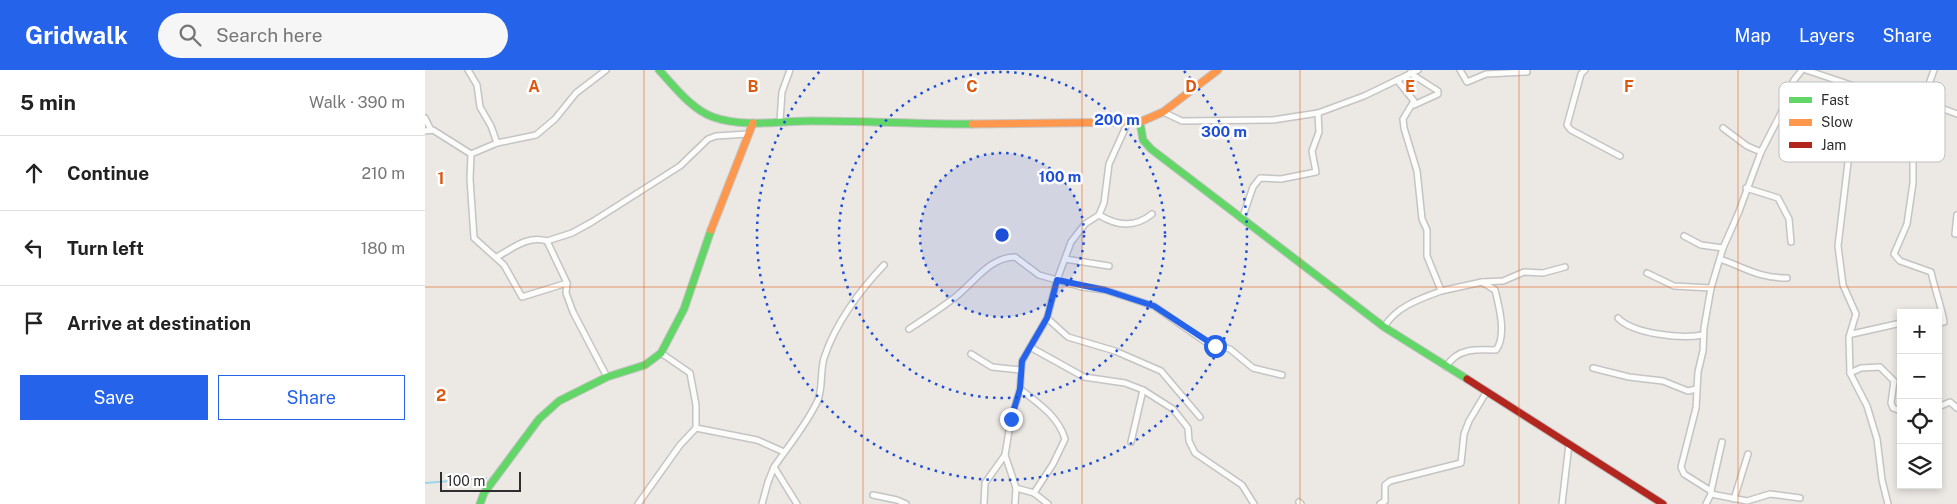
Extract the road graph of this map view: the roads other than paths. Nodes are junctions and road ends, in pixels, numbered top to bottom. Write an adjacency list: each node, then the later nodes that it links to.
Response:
1 (468, 70): 32 (street)
2 (607, 70): 32 (street)
3 (659, 70): 28 (street)
4 (790, 70): 25 (street)
5 (1218, 70): 20 (street)
6 (1418, 70): 13 (street)
7 (1460, 70): 12 (street)
8 (1585, 70): 35 (street)
9 (1802, 70): 15 (street)
10 (1806, 70): 16 (street)
11 (1934, 70): 17 (street)
12 (1527, 72)
13 (1410, 74): 14 (street); 18 (street)
14 (1397, 80): 18 (street); 21 (street)
15 (1793, 82)
16 (1842, 82)
17 (1928, 82)
18 (1414, 105): 60 (street)
19 (1945, 109): 22 (street)
20 (1163, 112): 21 (street); 27 (street)
21 (1319, 113): 42 (street)
22 (1957, 114)
23 (1779, 117): 33 (street)
24 (425, 118): 30 (street)
25 (780, 121): 26 (street); 28 (street)
26 (1128, 122): 27 (street); 40 (street)
27 (1140, 122): 42 (street)
28 (753, 123): 31 (street)
29 (1723, 128): 33 (street)
30 (428, 131): 34 (street)
31 (748, 134): 45 (street); 72 (street)
32 (497, 143): 34 (street)
33 (1761, 152): 38 (street)
34 (471, 154): 48 (street)
35 (1620, 156)
36 (1848, 162): 69 (street)
37 (1913, 162): 61 (street)
38 (1746, 188): 46 (street); 47 (street)
39 (1152, 214): 40 (street)
40 (1099, 215): 49 (street)
41 (1957, 215): 43 (street)
42 (1242, 219): 67 (street)
43 (1955, 234)
44 (1684, 236): 47 (street)
45 (547, 241): 48 (street); 58 (street)
46 (1791, 242)
47 (1723, 248): 50 (street)
48 (497, 257): 58 (street)
49 (1065, 259): 52 (street); 56 (street)
50 (1720, 259): 55 (street); 59 (street)
51 (884, 265): 92 (street)
52 (1109, 266)
53 (1565, 267): 57 (street)
54 (1647, 273): 59 (street)
55 (1787, 278)
56 (1057, 280): 63 (street); 68 (street); 78 (street)
57 (1481, 282): 60 (street); 74 (street)
58 (567, 283): 79 (street)
59 (1711, 288): 70 (street)
60 (1441, 291): 67 (street)
61 (1942, 309)
62 (1942, 310): 65 (street)
63 (1047, 318): 71 (street); 87 (street)
64 (1618, 318): 70 (street)
65 (1942, 322)
66 (1897, 324): 69 (street)
67 (1384, 327): 74 (street)
68 (909, 329)
69 (1852, 334): 77 (street)
70 (1703, 335): 81 (street)
71 (1030, 347): 76 (street); 82 (street)
72 (661, 352): 79 (street); 88 (street)
73 (971, 354): 76 (street)
74 (1447, 366): 83 (street)
75 (1593, 368): 81 (street)
76 (1019, 370): 80 (street)
77 (1850, 373): 86 (street); 115 (street)
78 (1282, 375)
79 (607, 378): 102 (street)
80 (1020, 389): 94 (street); 97 (street)
81 (1696, 389): 98 (street)
82 (1143, 390): 89 (street); 110 (street)
83 (1487, 391): 91 (street); 111 (street)
84 (1942, 405): 85 (street)
85 (1957, 408)
86 (1897, 410)
87 (1199, 417)
88 (696, 428): 92 (street); 103 (street)
89 (1131, 442)
90 (1722, 442): 98 (street)
91 (1569, 444): 112 (street); 113 (street)
92 (784, 452): 95 (street)
93 (1748, 454): 101 (street)
94 (1005, 455): 96 (street); 107 (street)
95 (774, 467): 104 (street); 105 (street)
96 (1016, 488): 97 (street); 108 (street)
97 (1034, 493): 109 (street)
98 (1711, 493): 101 (street); 114 (street)
99 (873, 495): 106 (street)
100 (1800, 498): 101 (street)
101 (1734, 499)
102 (480, 504)
103 (638, 504)
104 (762, 504)
105 (797, 504)
106 (906, 504)
107 (984, 504)
108 (1015, 504)
109 (1048, 504)
110 (1254, 504)
111 (1380, 504)
112 (1562, 504)
113 (1663, 504)
114 (1706, 504)
115 (1888, 504)

